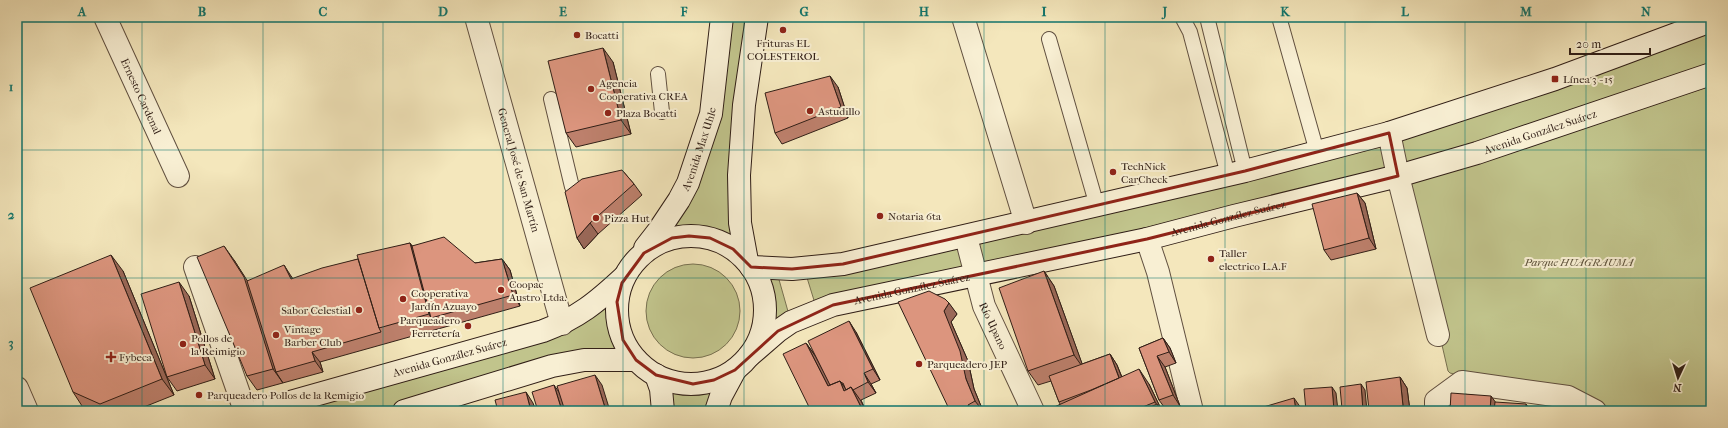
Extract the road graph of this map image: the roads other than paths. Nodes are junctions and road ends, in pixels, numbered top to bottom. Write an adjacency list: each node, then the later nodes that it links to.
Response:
1 (105, 17): 18 (main road, Ernesto Cardenal)
2 (476, 17): 29 (main road, General José de San Martín)
3 (722, 17): 27 (main road, Avenida Max Uhle)
4 (757, 17): 25 (main road)
5 (963, 17): 22 (main road)
6 (1182, 17): 17 (lane)
7 (1207, 17): 17 (lane)
8 (1279, 17): 16 (lane)
9 (1711, 21): 15 (main road)
10 (1049, 39): 21 (lane)
11 (658, 74): 14 (lane)
12 (1711, 74): 19 (main road, Avenida González Suárez)
13 (551, 99): 20 (lane)
14 (662, 112)
15 (1388, 133): 16 (main road); 19 (main road)
16 (1317, 152): 17 (main road)
17 (1237, 173): 21 (main road)
18 (178, 176)
19 (1398, 176): 24 (main road, Avenida González Suárez); 30 (main road)
20 (572, 187)
21 (1098, 206): 22 (main road)
22 (1026, 223): 23 (main road)
23 (966, 237): 25 (main road); 28 (main road, Río Upano)
24 (1147, 239): 28 (main road, Avenida González Suárez); 43 (main road)
25 (749, 264): 27 (main road); 32 (main road)
26 (195, 267): 37 (main road)
27 (629, 270): 29 (main road, Avenida González Suárez); 31 (main road)
28 (977, 274): 32 (main road, Avenida González Suárez); 42 (main road, Río Upano)
29 (562, 324): 38 (main road, Avenida González Suárez)
30 (1438, 335)
31 (636, 360): 33 (main road); 39 (main road)
32 (742, 363): 33 (main road); 41 (main road)
33 (656, 375): 40 (main road)
34 (17, 388): 36 (main road)
35 (1436, 406): 44 (main road)
36 (27, 411)
37 (245, 411)
38 (258, 411)
39 (404, 411)
40 (663, 411)
41 (716, 411)
42 (1033, 411)
43 (1192, 411)
44 (1595, 411)

